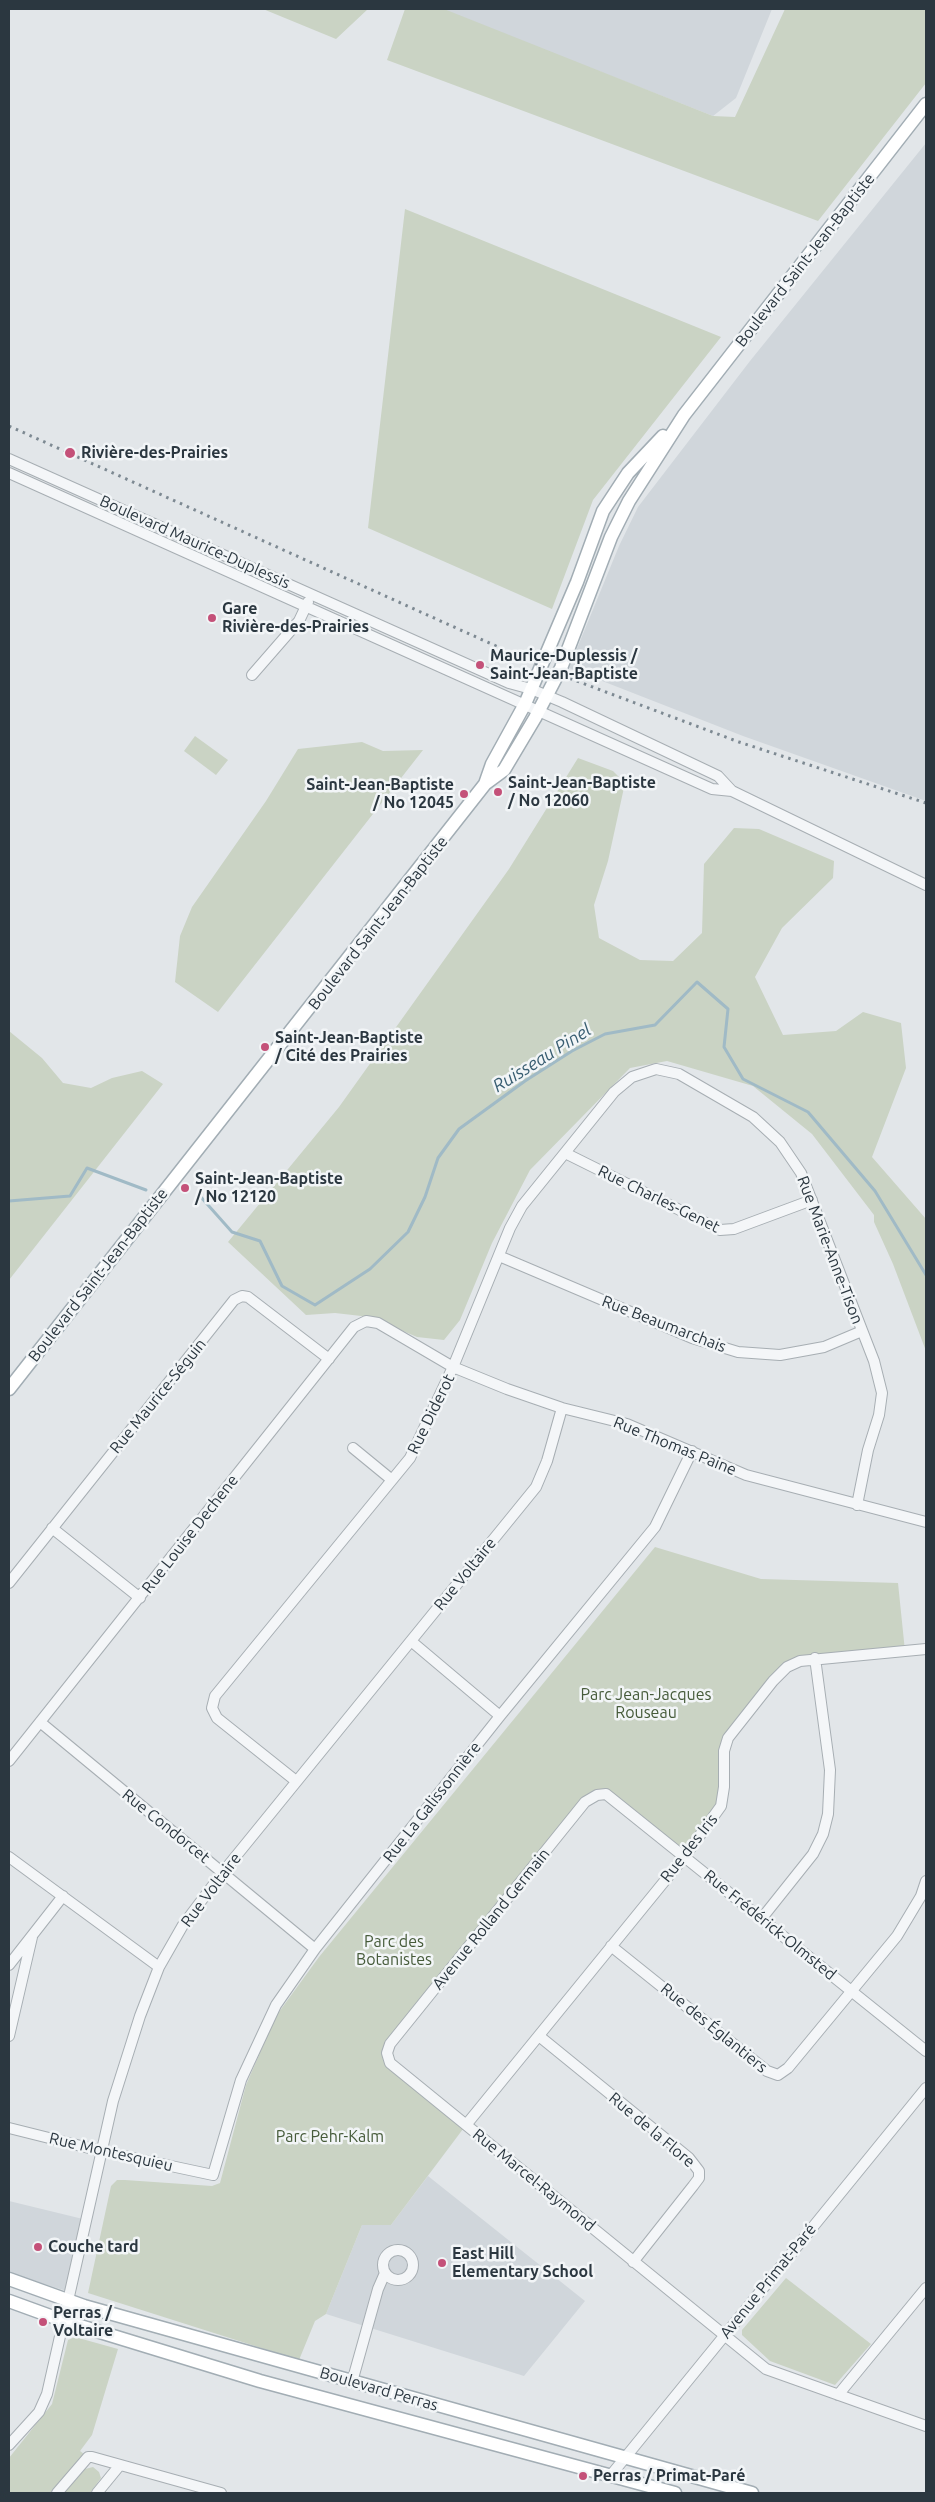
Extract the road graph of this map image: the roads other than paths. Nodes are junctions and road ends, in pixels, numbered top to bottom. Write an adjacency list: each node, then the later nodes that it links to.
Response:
1 (926, 104): 2 (main road, Boulevard Saint-Jean-Baptiste)
2 (684, 415): 8 (main road, Boulevard Saint-Jean-Baptiste); 9 (main road, Boulevard Saint-Jean-Baptiste)
3 (9, 458): 5 (street, Boulevard Maurice-Duplessis)
4 (9, 473): 6 (street, Boulevard Maurice-Duplessis)
5 (311, 594): 6 (street); 8 (street, Boulevard Maurice-Duplessis)
6 (306, 606): 7 (street); 10 (street, Boulevard Maurice-Duplessis)
7 (252, 675)
8 (531, 689): 9 (street, Boulevard Maurice-Duplessis); 10 (main road, Boulevard Saint-Jean-Baptiste)
9 (547, 695): 11 (main road, Boulevard Saint-Jean-Baptiste); 13 (street, Boulevard Maurice-Duplessis)
10 (525, 704): 11 (street, Boulevard Maurice-Duplessis); 12 (main road, Boulevard Saint-Jean-Baptiste)
11 (540, 710): 12 (main road, Boulevard Saint-Jean-Baptiste); 13 (street, Boulevard Maurice-Duplessis)
12 (485, 784): 23 (main road, Boulevard Saint-Jean-Baptiste)
13 (732, 791): 14 (street, Boulevard Maurice-Duplessis)
14 (926, 885)
15 (656, 1069): 16 (street, Rue Diderot); 17 (street, Rue Marie-Anne-Tison)
16 (565, 1153): 17 (street, Rue Charles-Genet); 18 (street, Rue Diderot)
17 (812, 1200): 20 (street, Rue Marie-Anne-Tison)
18 (499, 1256): 20 (street, Rue Beaumarchais); 22 (street, Rue Diderot)
19 (378, 1323): 21 (street, Rue Louise Dechene); 22 (street, Rue Thomas Paine)
20 (862, 1332): 28 (street, Rue Marie-Anne-Tison)
21 (329, 1359): 30 (street, Rue Maurice-Séguin); 32 (street, Rue Louise Dechene)
22 (453, 1366): 24 (street, Rue Thomas Paine); 27 (street, Rue Diderot)
23 (9, 1389)
24 (562, 1408): 26 (street, Rue Thomas Paine); 33 (street, Rue Voltaire)
25 (353, 1448): 27 (street)
26 (692, 1451): 28 (street, Rue Thomas Paine); 36 (street, Rue La Galissonnière)
27 (392, 1480): 39 (street, Rue Diderot)
28 (857, 1504): 29 (street, Rue Thomas Paine)
29 (926, 1522)
30 (52, 1528): 31 (street, Rue Maurice-Séguin); 32 (street)
31 (9, 1583)
32 (140, 1598): 37 (street, Rue Louise Dechene)
33 (411, 1642): 36 (street); 39 (street, Rue Voltaire)
34 (926, 1649): 35 (street, Rue des Iris)
35 (816, 1658): 41 (street, Rue des Iris); 46 (street)
36 (500, 1716): 49 (street, Rue La Galissonnière)
37 (40, 1722): 38 (street, Rue Louise Dechene); 43 (street, Rue Condorcet)
38 (9, 1761)
39 (296, 1781): 43 (street, Rue Voltaire)
40 (613, 1799): 41 (street, Rue Frédérick-Olmsted); 56 (street, Avenue Rolland Germain)
41 (685, 1856): 46 (street, Rue Frédérick-Olmsted); 48 (street, Rue des Iris)
42 (9, 1857): 45 (street)
43 (223, 1872): 49 (street, Rue Condorcet); 51 (street, Rue Voltaire)
44 (926, 1882): 52 (street, Rue des Églantiers)
45 (63, 1896): 47 (street); 51 (street)
46 (762, 1918): 52 (street, Rue Frédérick-Olmsted)
47 (32, 1937): 50 (street); 53 (street)
48 (611, 1946): 52 (street, Rue des Églantiers); 54 (street, Rue des Iris)
49 (315, 1949): 61 (street, Rue La Galissonnière)
50 (9, 1965)
51 (159, 1966): 60 (street, Rue Voltaire)
52 (852, 1992): 55 (street, Rue Frédérick-Olmsted)
53 (9, 2036)
54 (539, 2036): 58 (street, Rue des Iris); 62 (street, Rue de la Flore)
55 (926, 2051)
56 (390, 2064): 58 (street, Rue Marcel-Raymond)
57 (926, 2088): 69 (street, Avenue Primat-Paré)
58 (466, 2125): 62 (street, Rue Marcel-Raymond)
59 (9, 2128): 60 (street, Rue Montesquieu)
60 (101, 2151): 61 (street, Rue Montesquieu); 67 (street, Rue Voltaire)
61 (213, 2176)
62 (633, 2262): 69 (street, Rue Marcel-Raymond)
63 (385, 2273): 70 (street)
64 (9, 2279): 67 (main road, Boulevard Perras)
65 (926, 2288): 71 (street)
66 (9, 2301): 68 (main road, Boulevard Perras)
67 (68, 2301): 68 (street, Rue Voltaire); 70 (main road, Boulevard Perras)
68 (64, 2322): 73 (street, Rue Voltaire); 76 (main road, Boulevard Perras)
69 (724, 2335): 71 (street, Rue Marcel-Raymond); 74 (street, Avenue Primat-Paré)
70 (352, 2382): 74 (main road, Boulevard Perras)
71 (838, 2395): 72 (street, Rue Marcel-Raymond)
72 (926, 2426)
73 (9, 2443)
74 (625, 2457): 76 (street, Avenue Primat-Paré); 81 (main road, Boulevard Perras)
75 (120, 2465): 77 (street); 78 (street); 79 (street)
76 (611, 2475): 80 (main road, Boulevard Perras)
77 (57, 2493)
78 (97, 2493)
79 (220, 2493)
80 (675, 2493)
81 (752, 2493)

